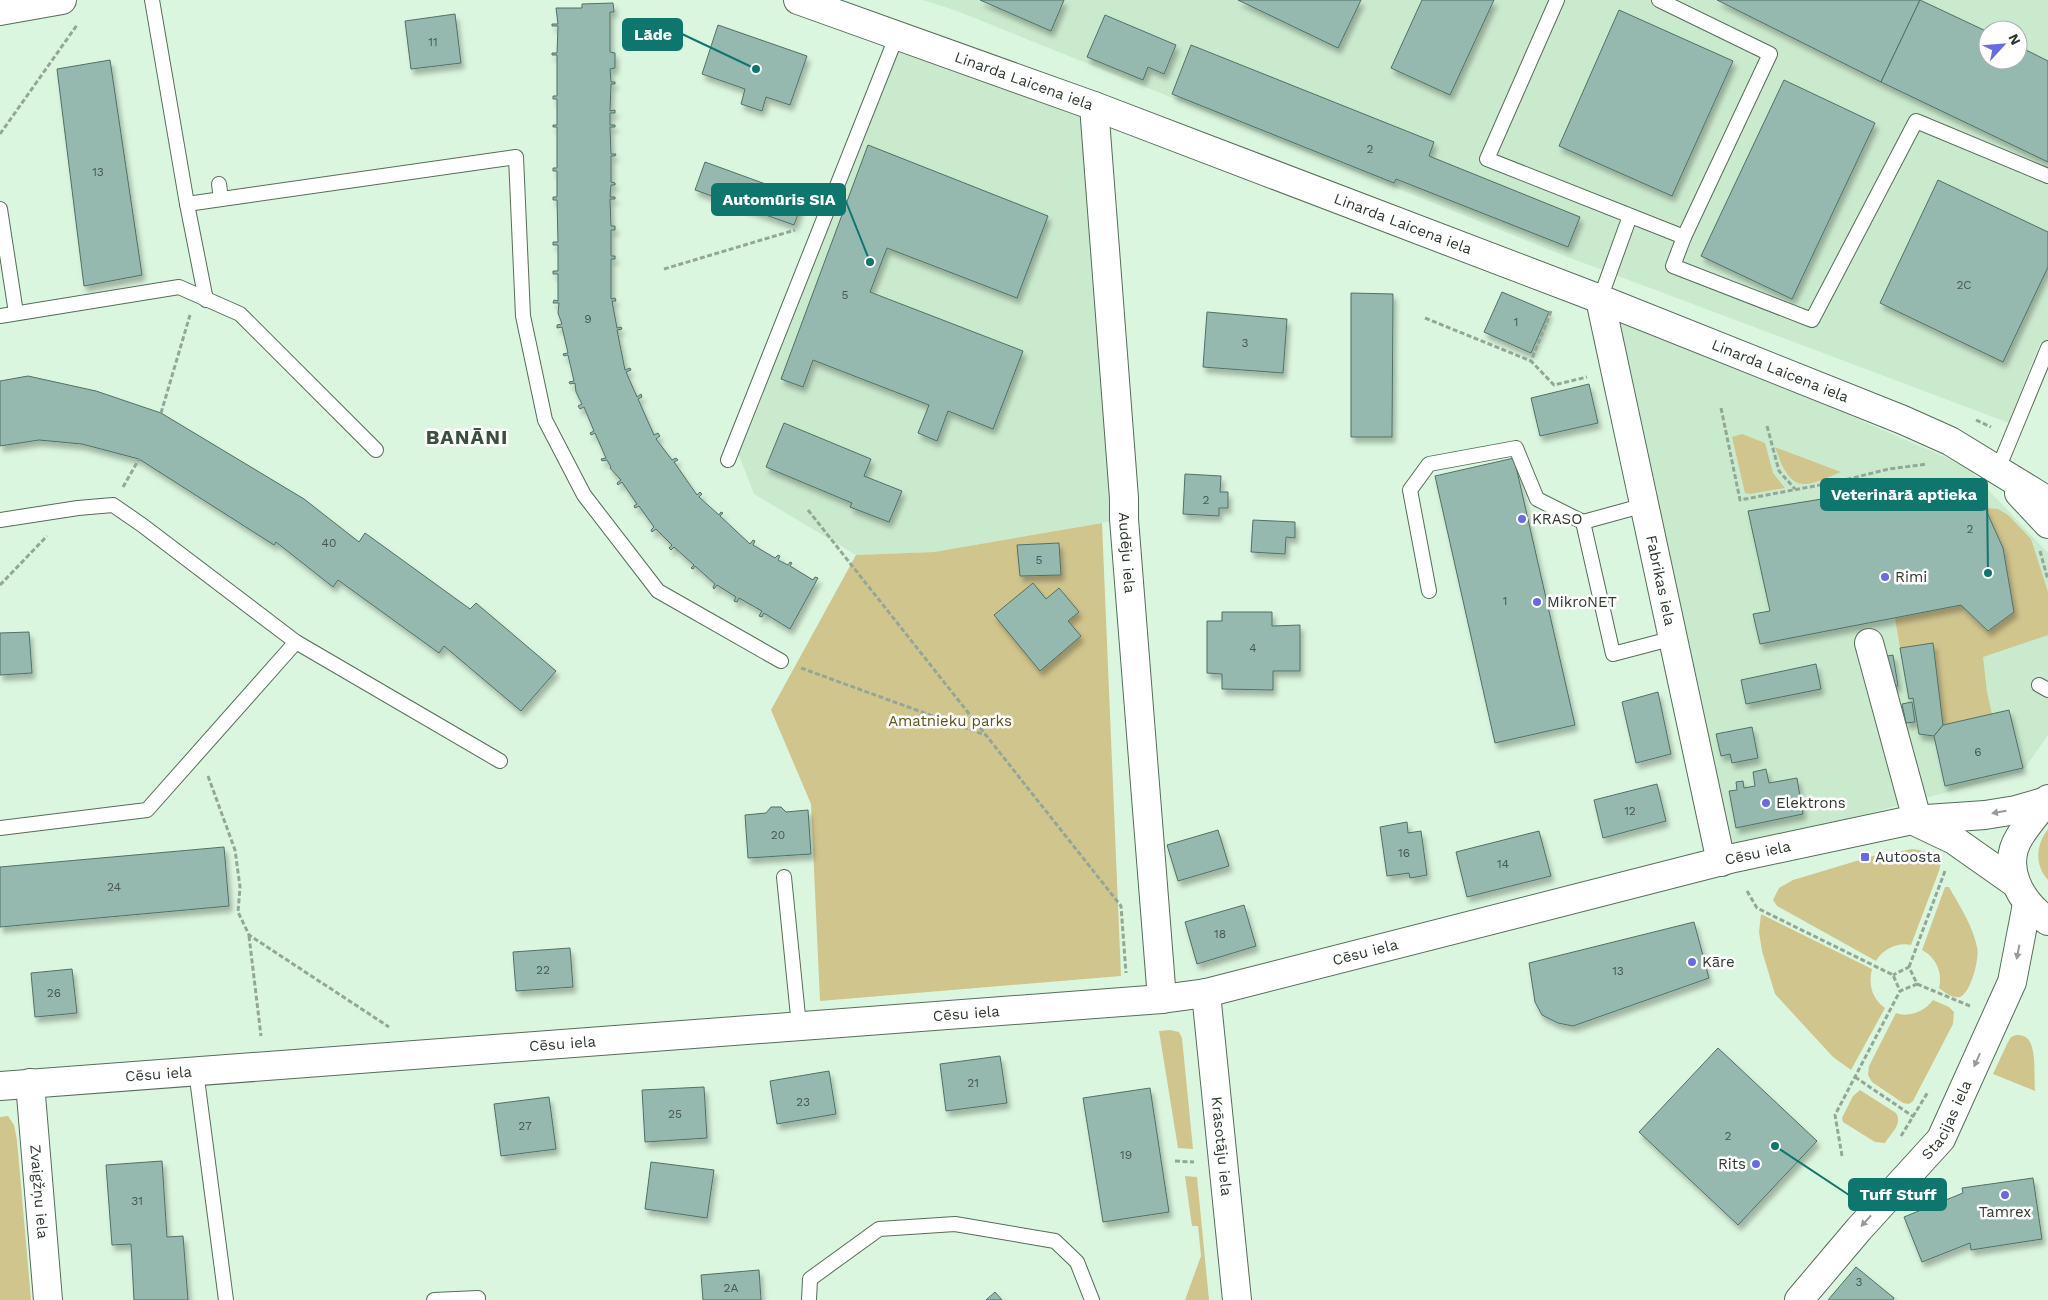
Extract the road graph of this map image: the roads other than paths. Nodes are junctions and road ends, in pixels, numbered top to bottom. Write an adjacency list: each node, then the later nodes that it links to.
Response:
1 (62, 0): 6 (street)
2 (152, 0): 12 (lane)
3 (798, 0): 7 (street, Linarda Laicena iela)
4 (1557, 0): 14 (lane)
5 (1659, 0): 15 (lane)
6 (0, 11)
7 (897, 35): 8 (street, Linarda Laicena iela); 22 (lane)
8 (1094, 106): 17 (street, Linarda Laicena iela); 43 (street, Audēju iela)
9 (2048, 176): 15 (lane)
10 (219, 184): 11 (lane)
11 (221, 199): 12 (lane); 33 (lane)
12 (187, 204): 16 (lane)
13 (0, 209): 18 (lane)
14 (1630, 216): 15 (lane); 17 (lane)
15 (1684, 237)
16 (201, 297): 18 (lane); 21 (lane)
17 (1600, 299): 23 (street, Linarda Laicena iela); 25 (street, Fabrikas iela)
18 (16, 313): 19 (lane)
19 (0, 316)
20 (2048, 348): 23 (lane)
21 (376, 450)
22 (728, 460)
23 (1998, 469): 24 (street, Linarda Laicena iela); 28 (street, Linarda Laicena iela)
24 (2048, 501)
25 (1645, 505): 27 (lane); 30 (street, Fabrikas iela)
26 (0, 520): 31 (lane)
27 (1583, 522): 29 (lane); 30 (lane)
28 (2043, 536)
29 (1429, 590)
30 (1674, 638): 38 (street, Fabrikas iela)
31 (296, 642): 34 (lane); 37 (lane)
32 (1869, 643): 36 (street)
33 (782, 661)
34 (500, 761)
35 (2047, 800): 36 (street, Cēsu iela, one-way to 36); 40 (street, Cēsu iela)
36 (1913, 814): 38 (street, Cēsu iela); 40 (street)
37 (0, 828)
38 (1721, 862): 42 (street, Cēsu iela)
39 (784, 877): 44 (lane)
40 (2021, 894): 41 (street); 55 (street, Stacijas iela, one-way to 55)
41 (2048, 921)
42 (1206, 993): 43 (street, Cēsu iela); 54 (street, Krāsotāju iela)
43 (1162, 999): 44 (street, Cēsu iela)
44 (799, 1026): 45 (street, Cēsu iela)
45 (196, 1071): 46 (street, Cēsu iela); 49 (lane)
46 (30, 1083): 47 (street, Cēsu iela); 48 (street, Zvaigžņu iela)
47 (0, 1086)
48 (48, 1300)
49 (226, 1300)
50 (434, 1300): 51 (lane)
51 (478, 1300)
52 (809, 1300): 53 (lane)
53 (1092, 1300)
54 (1237, 1300)
55 (1799, 1300)

